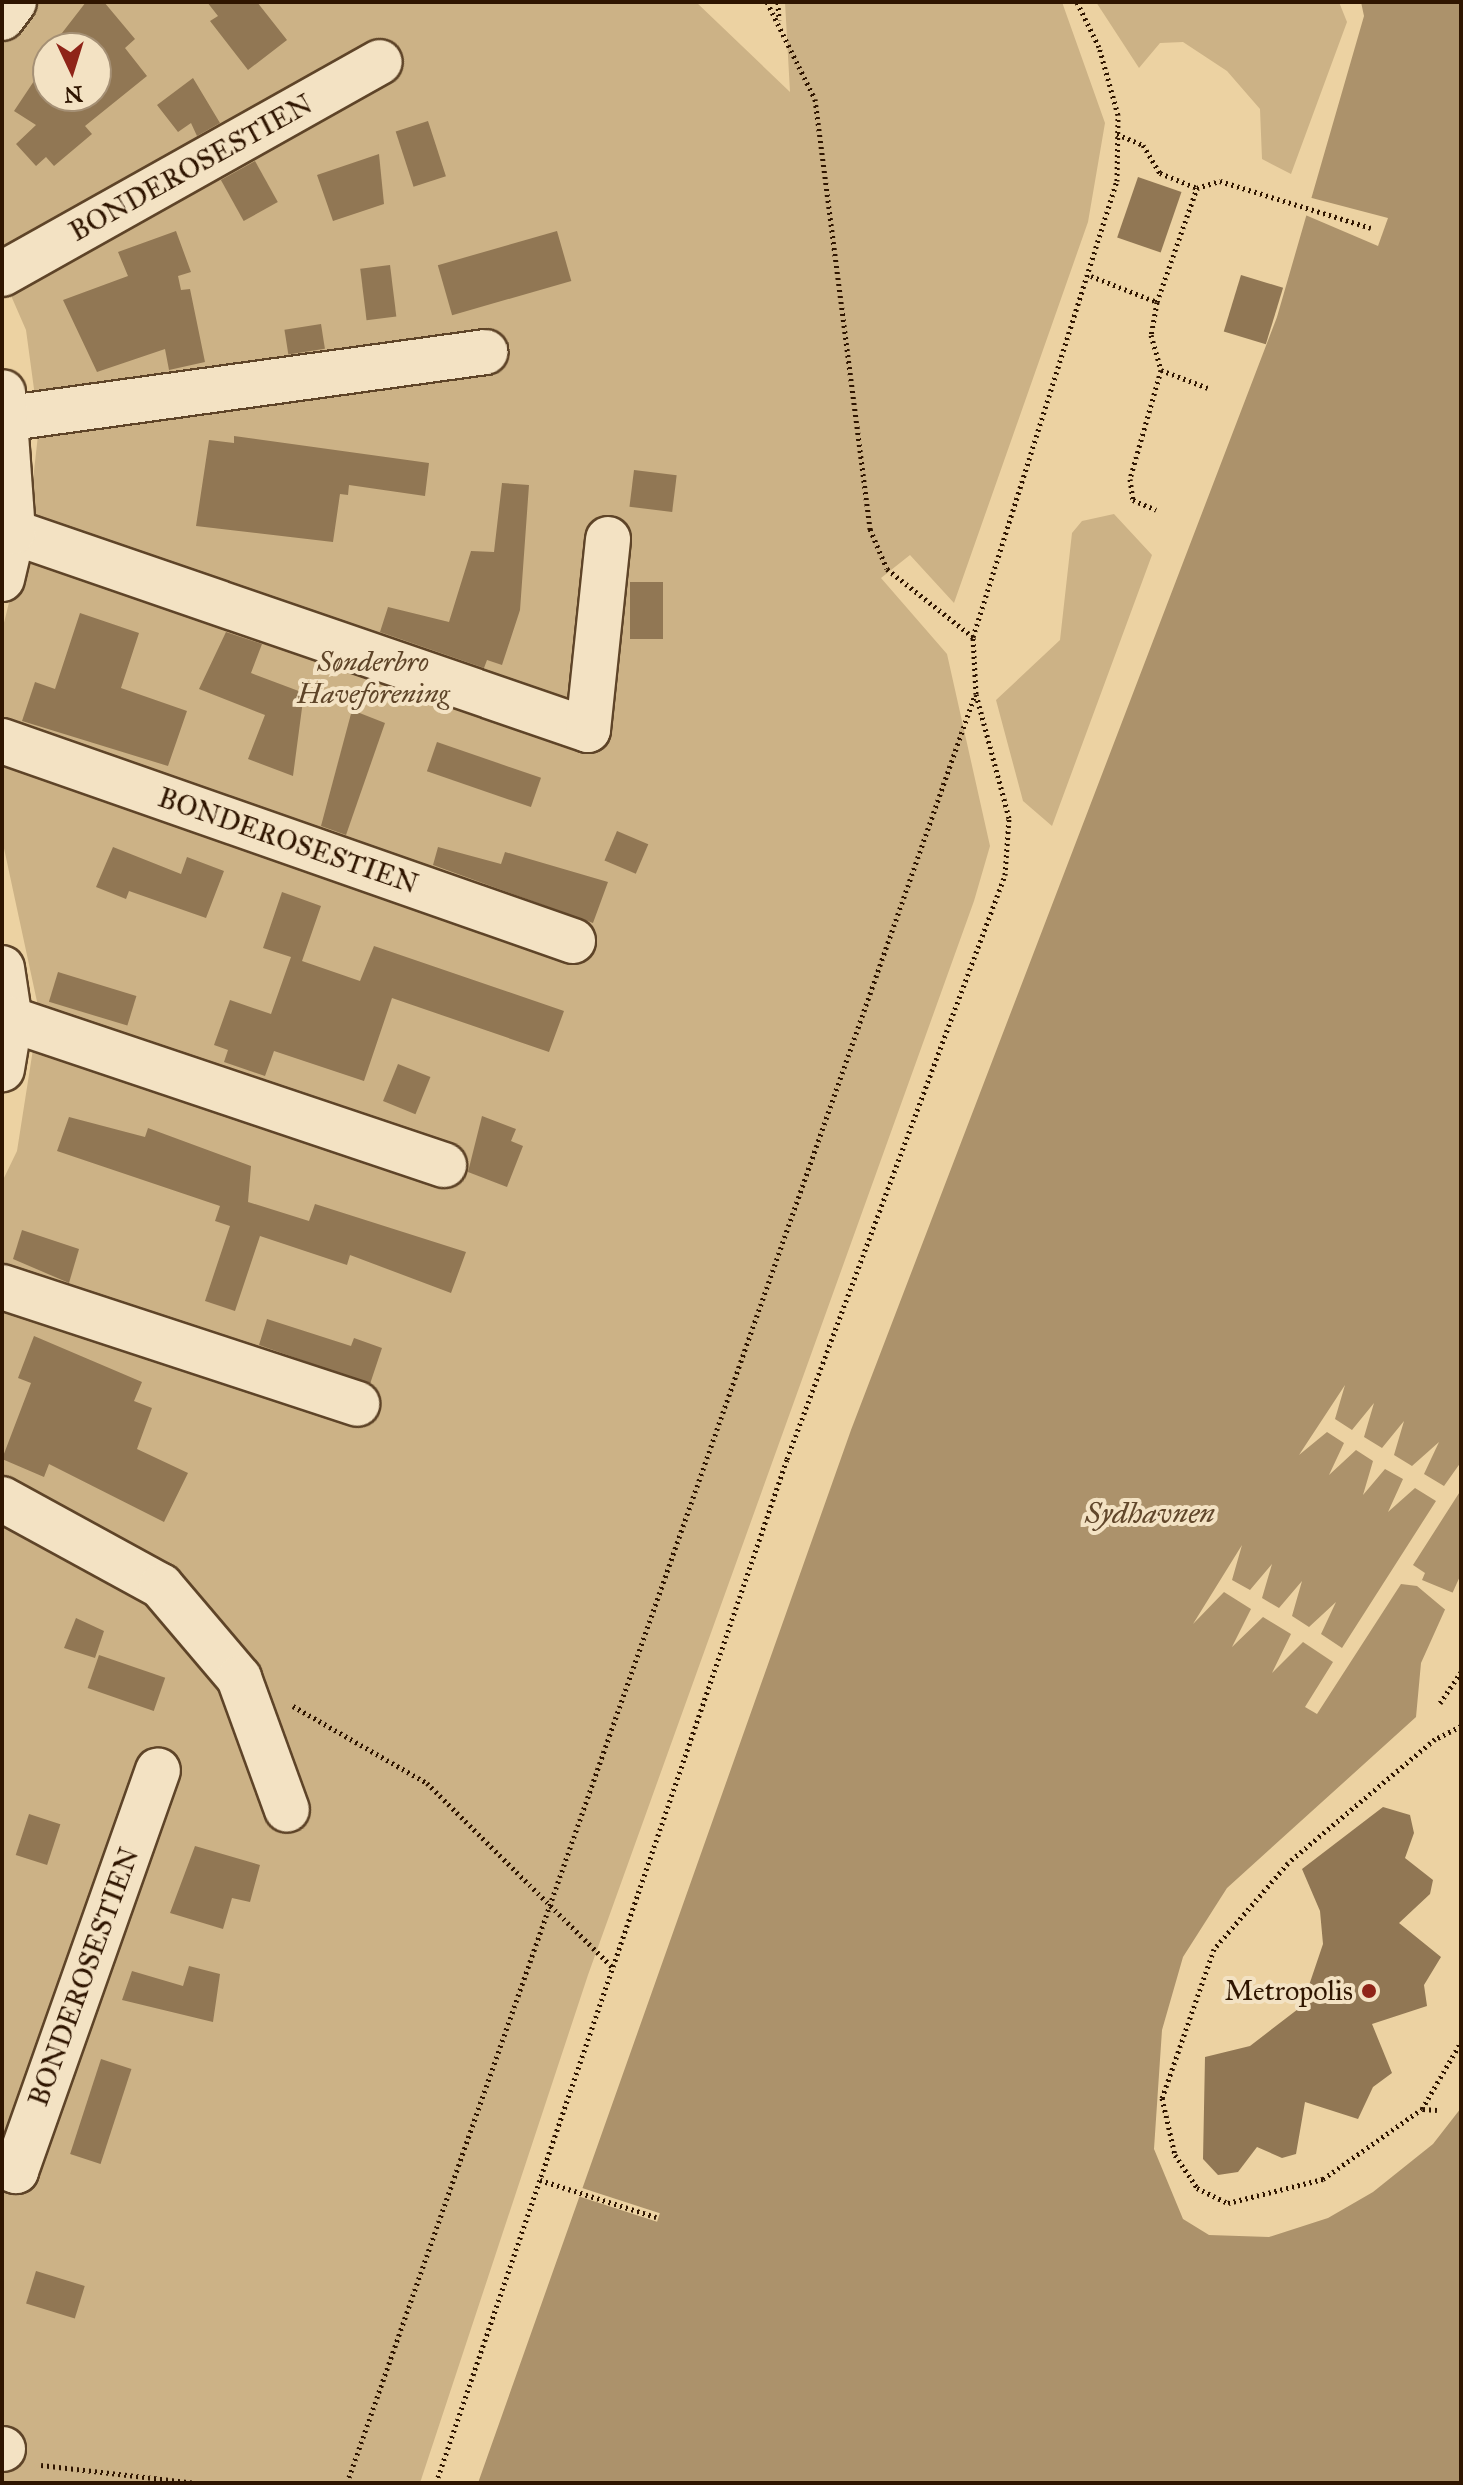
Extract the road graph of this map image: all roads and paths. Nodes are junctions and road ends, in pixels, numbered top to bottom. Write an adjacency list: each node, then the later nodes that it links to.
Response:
1 (14, 2): 5 (lane)
2 (767, 2): 6 (path)
3 (778, 2): 6 (path)
4 (1077, 2): 8 (path)
5 (2, 18)
6 (780, 21): 22 (path)
7 (380, 62): 11 (lane, BONDEROSESTIEN)
8 (1117, 134): 9 (path); 12 (path)
9 (1197, 188): 10 (path); 13 (path)
10 (1371, 228)
11 (2, 274)
12 (1091, 276): 13 (path); 22 (path)
13 (1157, 302): 15 (path)
14 (485, 352): 17 (lane)
15 (1161, 370): 16 (path); 18 (path)
16 (1208, 388)
17 (6, 404): 19 (lane)
18 (1156, 510)
19 (13, 532): 20 (lane); 21 (lane)
20 (608, 539)
21 (2, 579)
22 (973, 637): 23 (path)
23 (976, 694): 39 (path); 40 (path)
24 (2, 741): 25 (lane, BONDEROSESTIEN)
25 (573, 941)
26 (2, 968): 27 (lane)
27 (10, 1019): 28 (lane); 29 (lane)
28 (2, 1069)
29 (444, 1165)
30 (2, 1287): 31 (lane)
31 (357, 1404)
32 (2, 1499): 34 (lane)
33 (1461, 1672): 35 (path)
34 (239, 1678): 38 (lane); 39 (path)
35 (1440, 1703)
36 (1461, 1726): 42 (path)
37 (158, 1770): 44 (lane, BONDEROSESTIEN)
38 (287, 1810)
39 (552, 1906): 40 (path); 49 (path)
40 (613, 1968): 45 (path)
41 (1461, 2042): 42 (path)
42 (1422, 2109): 43 (path)
43 (1437, 2110)
44 (2, 2166)
45 (540, 2180): 46 (path); 50 (path)
46 (656, 2217)
47 (3, 2449): 48 (path)
48 (196, 2483)
49 (347, 2483)
50 (436, 2483)

